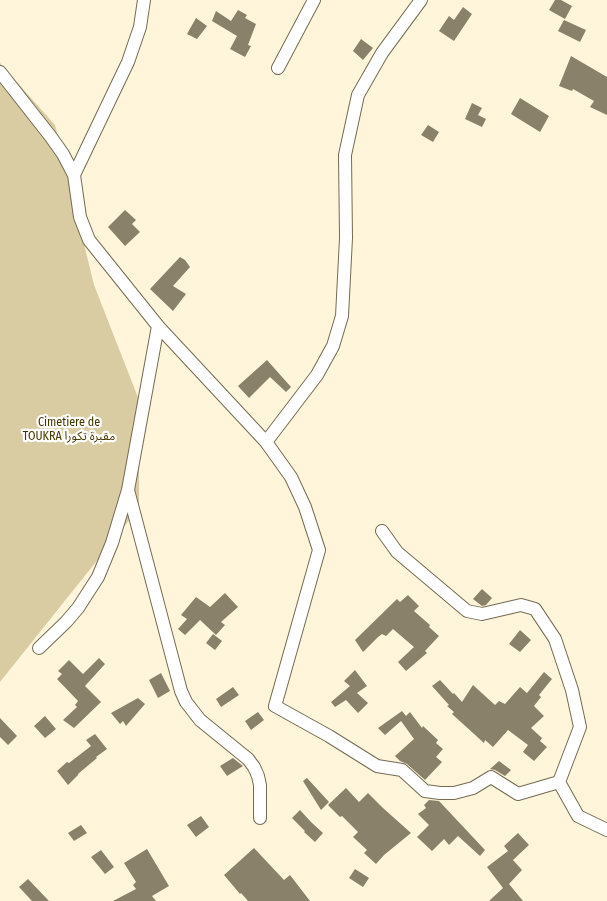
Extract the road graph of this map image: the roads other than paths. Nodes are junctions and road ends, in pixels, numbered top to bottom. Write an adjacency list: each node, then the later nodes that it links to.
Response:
1 (144, 0): 6 (street)
2 (314, 0): 4 (street)
3 (420, 0): 8 (street)
4 (278, 68)
5 (0, 72): 6 (street)
6 (74, 174): 7 (street)
7 (158, 326): 8 (street); 9 (street)
8 (266, 442): 12 (street)
9 (128, 490): 11 (street); 13 (street)
10 (382, 531): 12 (street)
11 (40, 648)
12 (559, 782): 14 (street)
13 (260, 818)
14 (607, 830)

